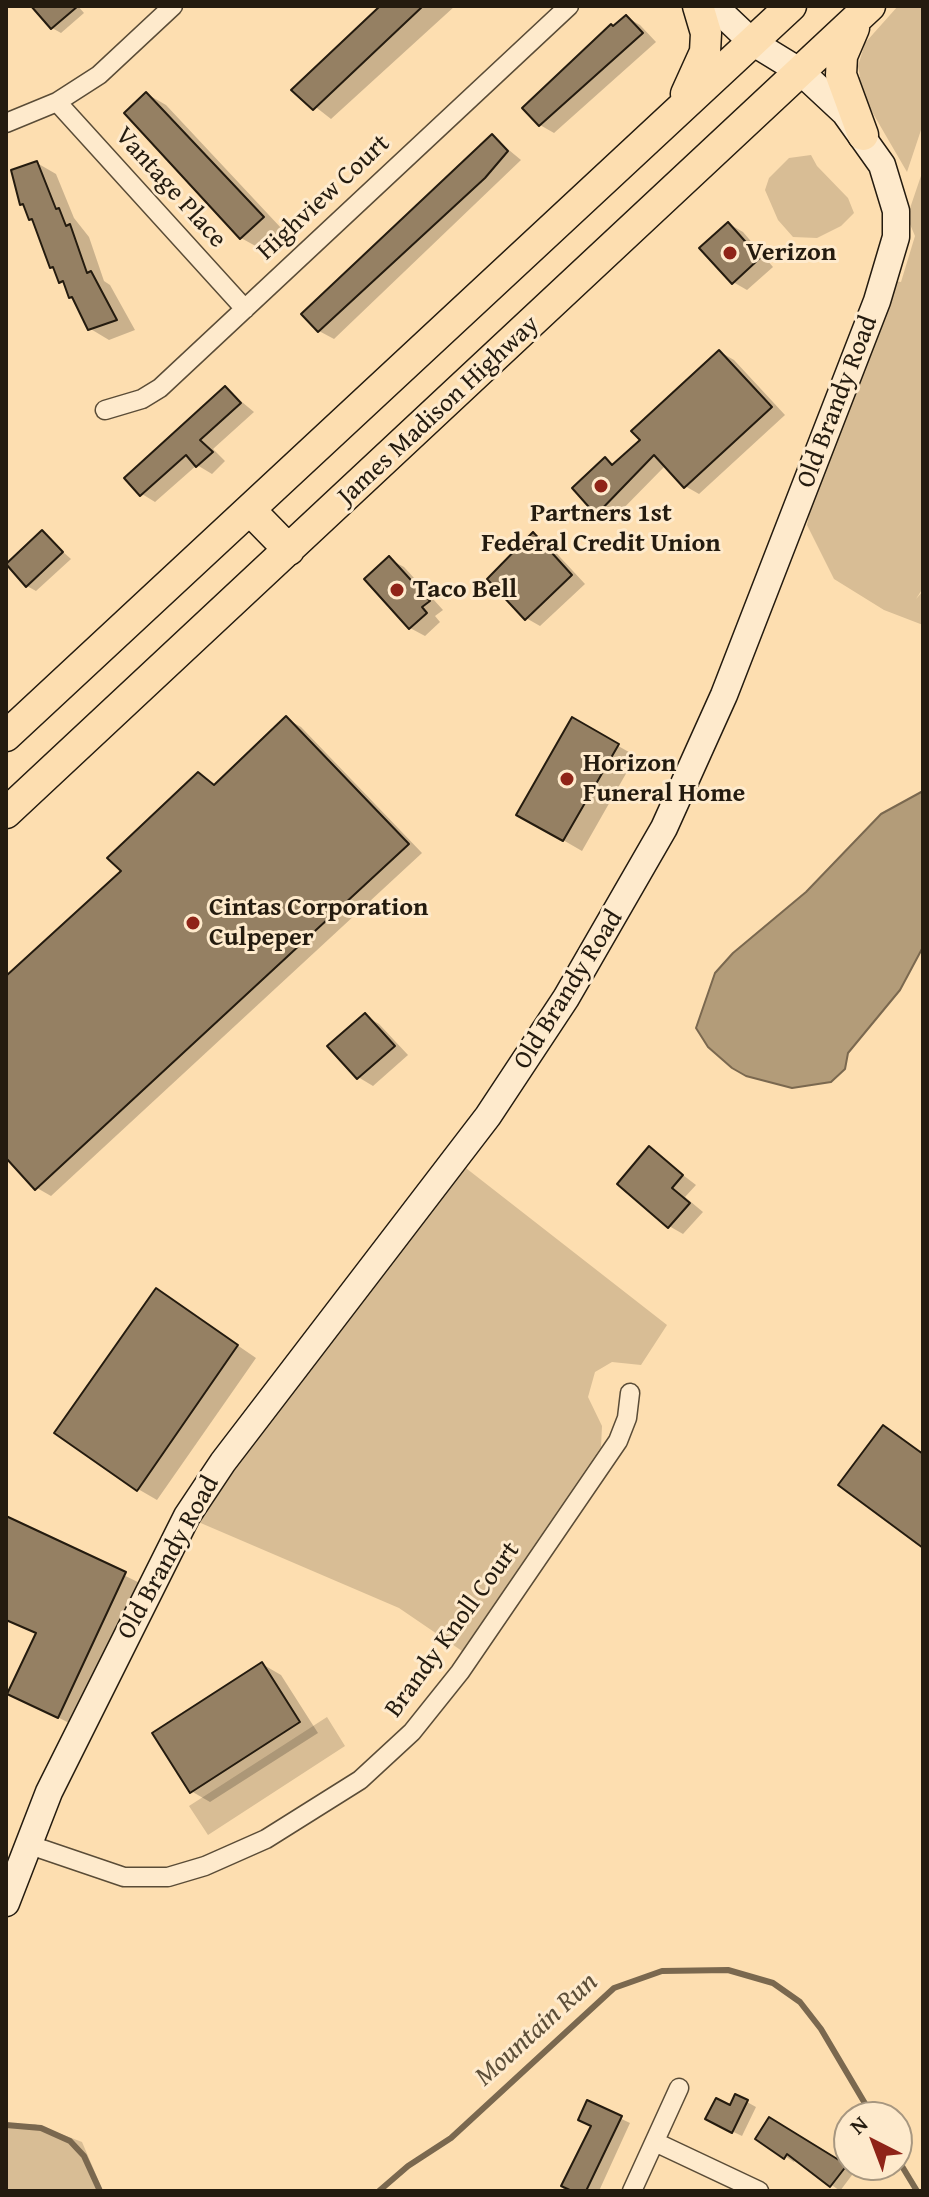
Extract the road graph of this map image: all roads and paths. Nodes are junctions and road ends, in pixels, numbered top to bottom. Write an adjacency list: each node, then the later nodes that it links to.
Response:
1 (173, 6): 9 (street)
2 (569, 6): 13 (street, Highview Court)
3 (698, 6): 10 (main road)
4 (714, 6): 7 (street, Old Brandy Road)
5 (791, 6): 7 (main road)
6 (871, 6): 8 (main road, James Madison Highway); 12 (main road)
7 (752, 42): 8 (street, Old Brandy Road); 10 (main road)
8 (801, 72): 12 (street, Old Brandy Road); 16 (main road, James Madison Highway)
9 (57, 102): 11 (street); 13 (street, Vantage Place)
10 (669, 121): 15 (main road)
11 (6, 123)
12 (863, 135): 20 (street, Old Brandy Road)
13 (245, 309): 14 (street, Highview Court)
14 (105, 410)
15 (250, 510): 16 (main road); 17 (main road)
16 (289, 550): 18 (main road, James Madison Highway)
17 (6, 736)
18 (6, 813)
19 (630, 1393): 20 (street, Brandy Knoll Court)
20 (27, 1844): 21 (street, Old Brandy Road)
21 (6, 1903)
22 (679, 2088): 23 (street)
23 (655, 2142): 24 (street); 25 (street)
24 (632, 2191)
25 (759, 2191)

